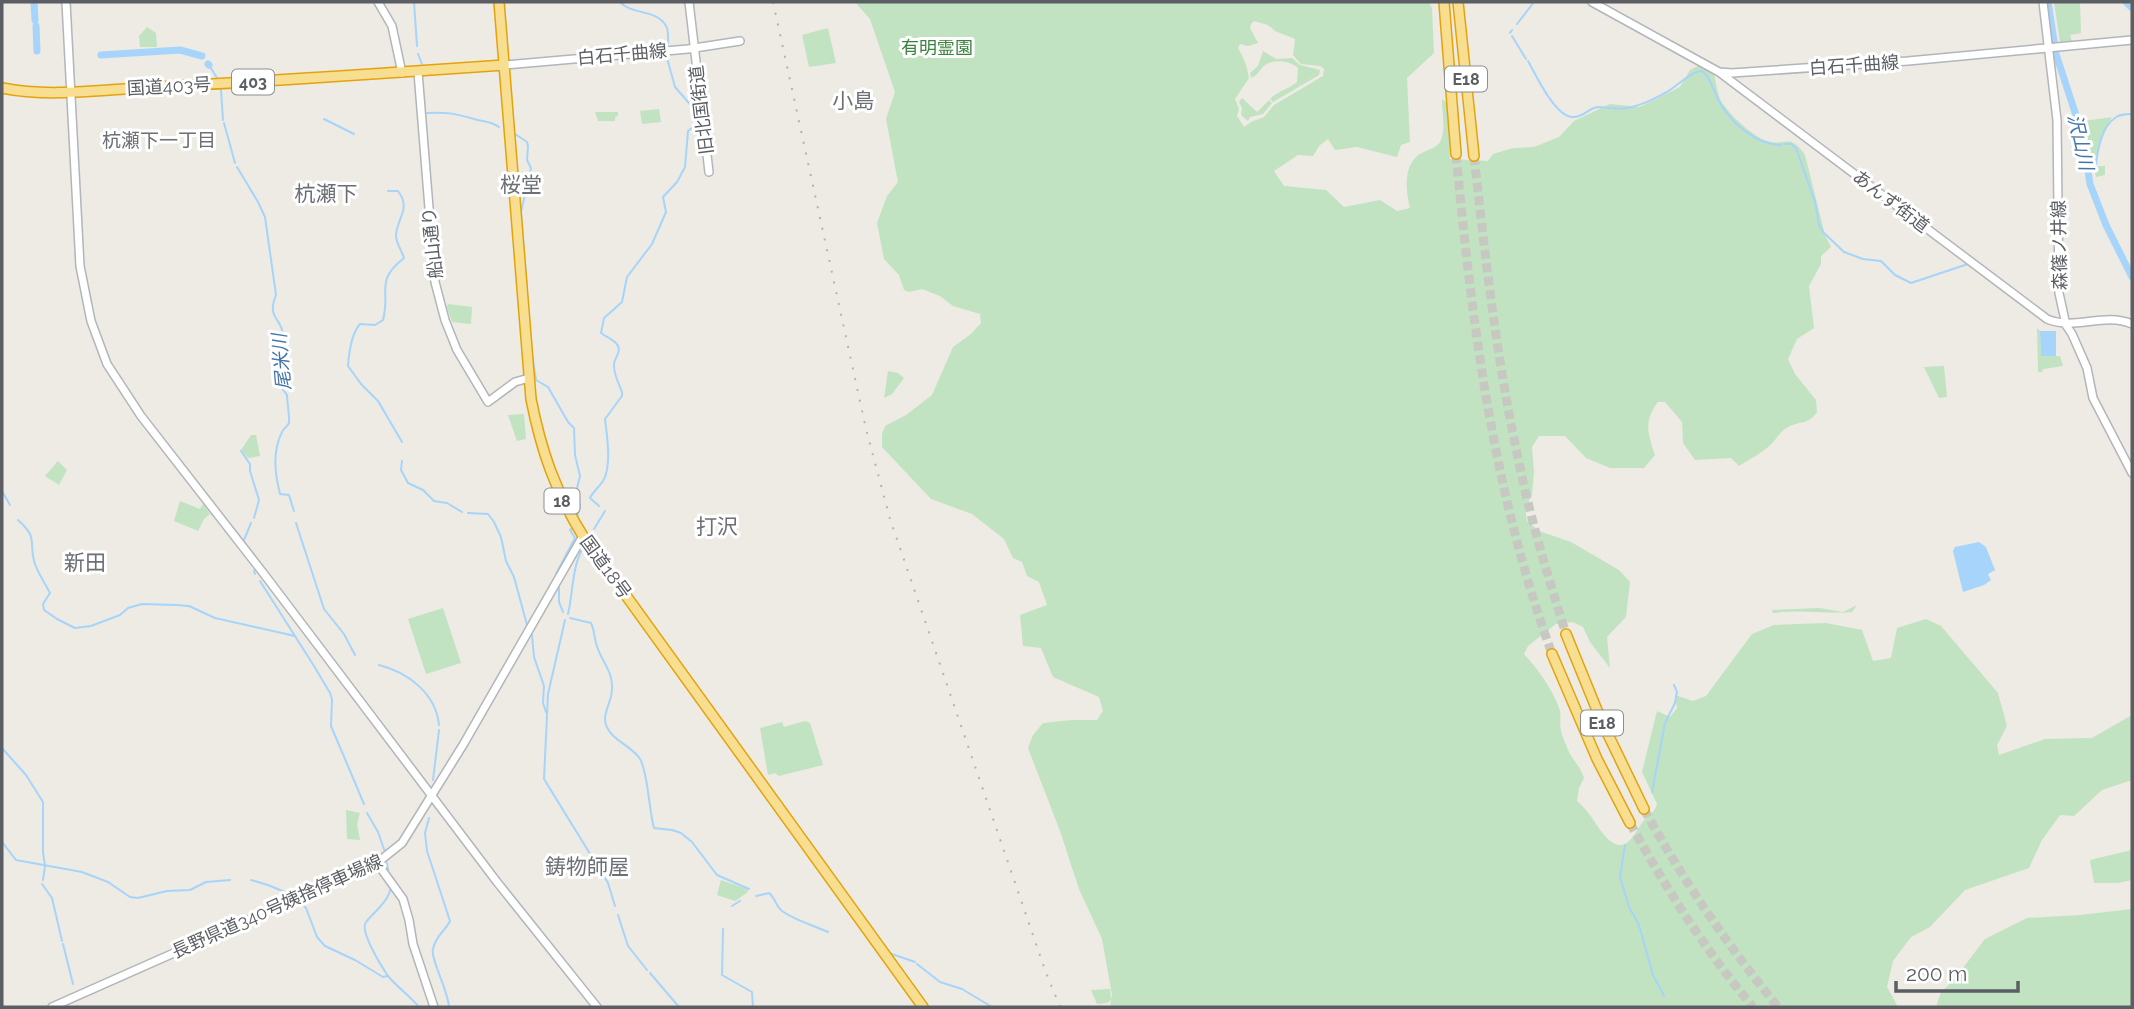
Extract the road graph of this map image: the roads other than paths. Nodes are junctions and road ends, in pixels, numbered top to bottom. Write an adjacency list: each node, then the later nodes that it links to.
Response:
1 (66, 2): 18 (street)
2 (379, 2): 16 (street)
3 (499, 2): 13 (highway, 国道18号 / 18)
4 (689, 2): 12 (street)
5 (1444, 2): 19 (highway, E18)
6 (1458, 2): 20 (highway, E18)
7 (1592, 2): 15 (street, 白石千曲線)
8 (2043, 2): 11 (street, 森篠ノ井線)
9 (2132, 40): 11 (street, 白石千曲線)
10 (740, 41): 12 (street, 白石千曲線)
11 (2053, 47): 15 (street, 白石千曲線); 23 (street, 森篠ノ井線)
12 (694, 48): 13 (street, 白石千曲線); 21 (street, 旧北国街道)
13 (504, 65): 14 (highway, 国道403号 / 403); 24 (highway, 国道18号 / 18)
14 (418, 72): 16 (highway, 国道403号 / 403); 24 (street, 船山通り)
15 (1719, 72): 23 (street, あんず街道)
16 (402, 73): 18 (highway, 国道403号 / 403)
17 (2, 89): 18 (highway, 国道403号 / 403)
18 (71, 91): 29 (street)
19 (1456, 154)
20 (1474, 156)
21 (709, 172)
22 (2132, 324): 23 (street)
23 (2066, 325): 25 (street, 森篠ノ井線)
24 (529, 378): 26 (highway, 国道18号 / 18)
25 (2132, 473)
26 (583, 536): 29 (street, 長野県道340号姨捨停車場線); 36 (highway, 国道18号 / 18)
27 (1566, 634): 30 (highway, E18)
28 (1552, 654): 31 (highway, E18)
29 (432, 795): 32 (street, 長野県道340号姨捨停車場線); 35 (street)
30 (1644, 810)
31 (1630, 823)
32 (377, 863): 33 (street, 長野県道340号姨捨停車場線); 34 (street)
33 (52, 1007)
34 (433, 1007)
35 (597, 1007)
36 (923, 1007)

